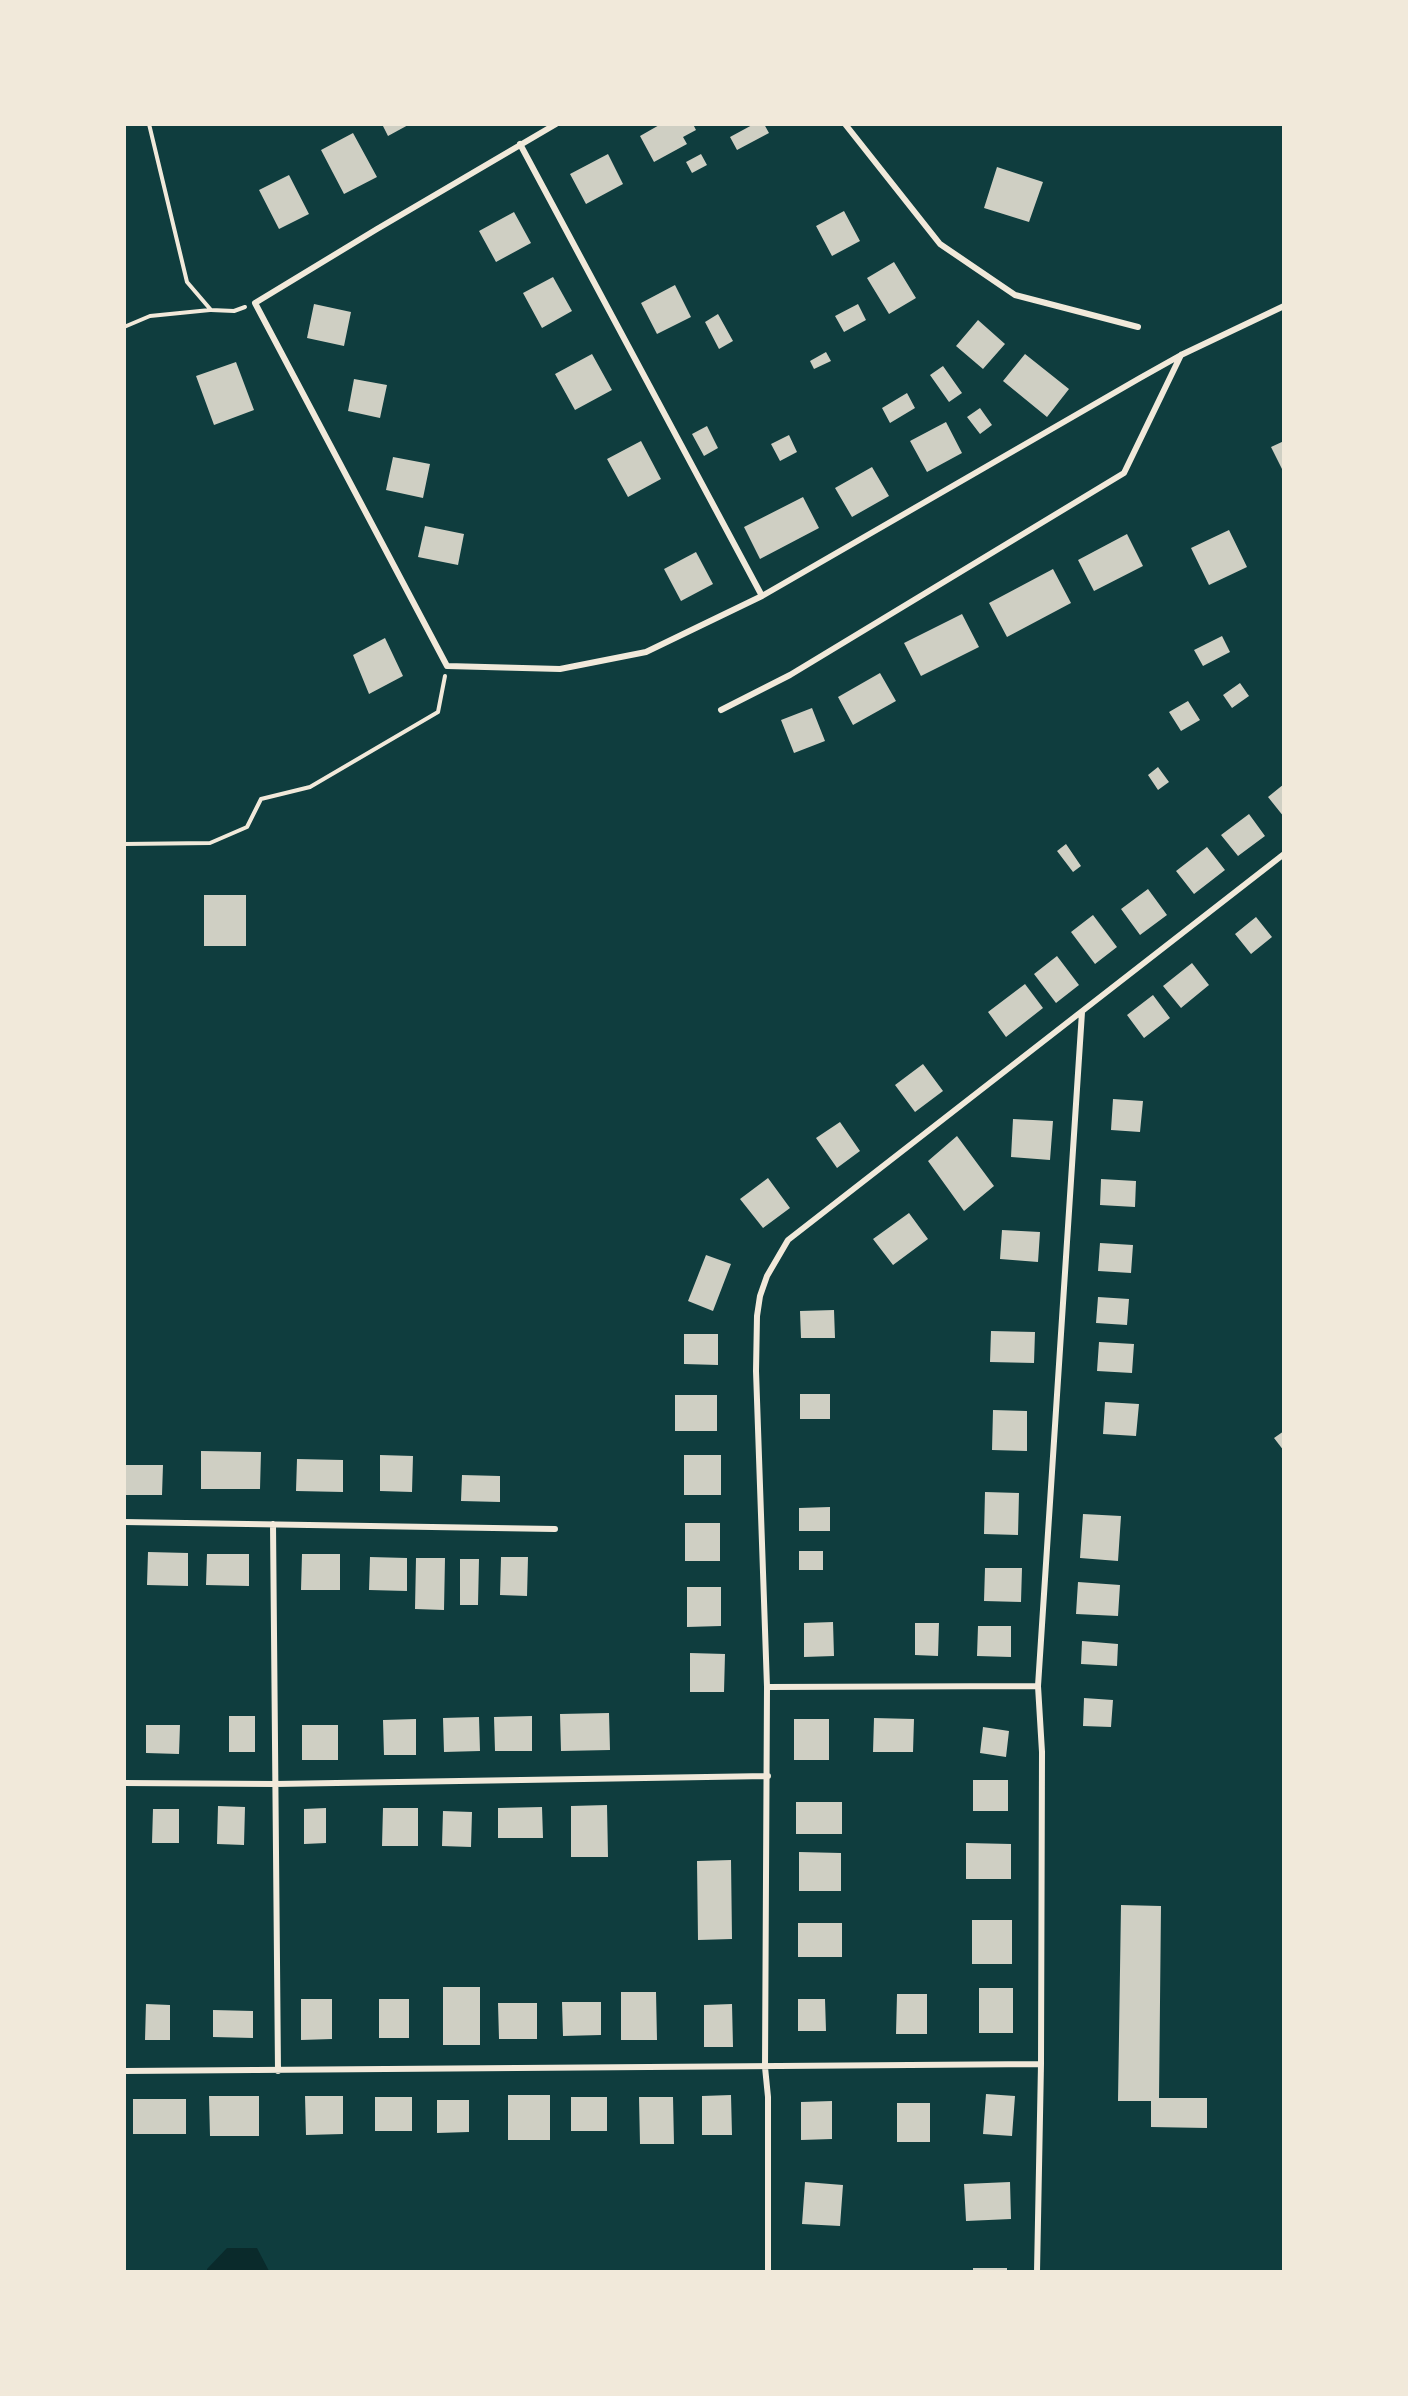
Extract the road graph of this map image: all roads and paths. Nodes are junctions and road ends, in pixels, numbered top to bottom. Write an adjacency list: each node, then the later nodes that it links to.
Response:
1 (149, 124): 7 (path)
2 (556, 124): 4 (street)
3 (845, 124): 9 (street)
4 (520, 144): 5 (street); 11 (street)
5 (255, 303): 7 (path); 12 (street)
6 (1284, 306): 10 (street)
7 (211, 310): 8 (path)
8 (124, 327)
9 (1138, 327)
10 (1181, 355): 11 (street); 13 (street)
11 (762, 596): 12 (street)
12 (447, 666): 14 (path)
13 (721, 710)
14 (124, 844)
15 (1284, 854): 16 (street)
16 (1082, 1012): 20 (street); 21 (street)
17 (124, 1522): 18 (street)
18 (273, 1524): 19 (street); 24 (street)
19 (555, 1529)
20 (1038, 1686): 21 (street); 25 (street)
21 (767, 1687): 22 (street)
22 (768, 1776): 24 (street); 26 (street)
23 (124, 1783): 24 (street)
24 (275, 1784): 28 (street)
25 (1041, 2064): 26 (street); 30 (street)
26 (765, 2067): 28 (street); 29 (street)
27 (124, 2071): 28 (street)
28 (278, 2071)
29 (768, 2271)
30 (1036, 2271)

